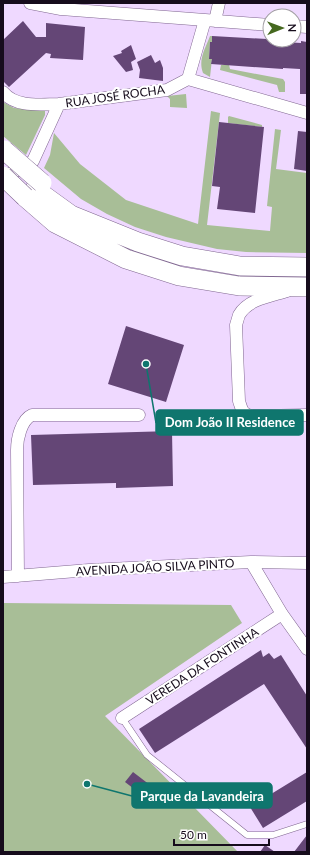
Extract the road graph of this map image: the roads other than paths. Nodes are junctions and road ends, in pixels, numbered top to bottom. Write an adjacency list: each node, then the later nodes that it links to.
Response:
1 (30, 3): 3 (street)
2 (219, 3): 3 (street)
3 (210, 20): 4 (street); 5 (street)
4 (262, 24)
5 (188, 79): 7 (street, RUA JOSÉ ROCHA); 8 (street)
6 (3, 92): 7 (street)
7 (59, 104): 10 (street, RUA JOSÉ ROCHA)
8 (307, 113)
9 (3, 154): 12 (main road, bridge)
10 (3, 177): 12 (main road, bridge)
11 (3, 189): 12 (main road)
12 (30, 193): 13 (main road); 14 (main road)
13 (307, 267)
14 (305, 287): 16 (street)
15 (139, 415): 19 (street)
16 (307, 415)
17 (250, 562): 18 (street, AVENIDA JOÃO SILVA PINTO); 19 (street, AVENIDA JOÃO SILVA PINTO); 21 (street)
18 (307, 563)
19 (18, 576): 20 (street, AVENIDA JOÃO SILVA PINTO)
20 (3, 577)
21 (282, 614): 22 (street); 23 (street, VEREDA DA FONTINHA)
22 (307, 649)
23 (122, 718): 24 (lane)
24 (307, 824)

